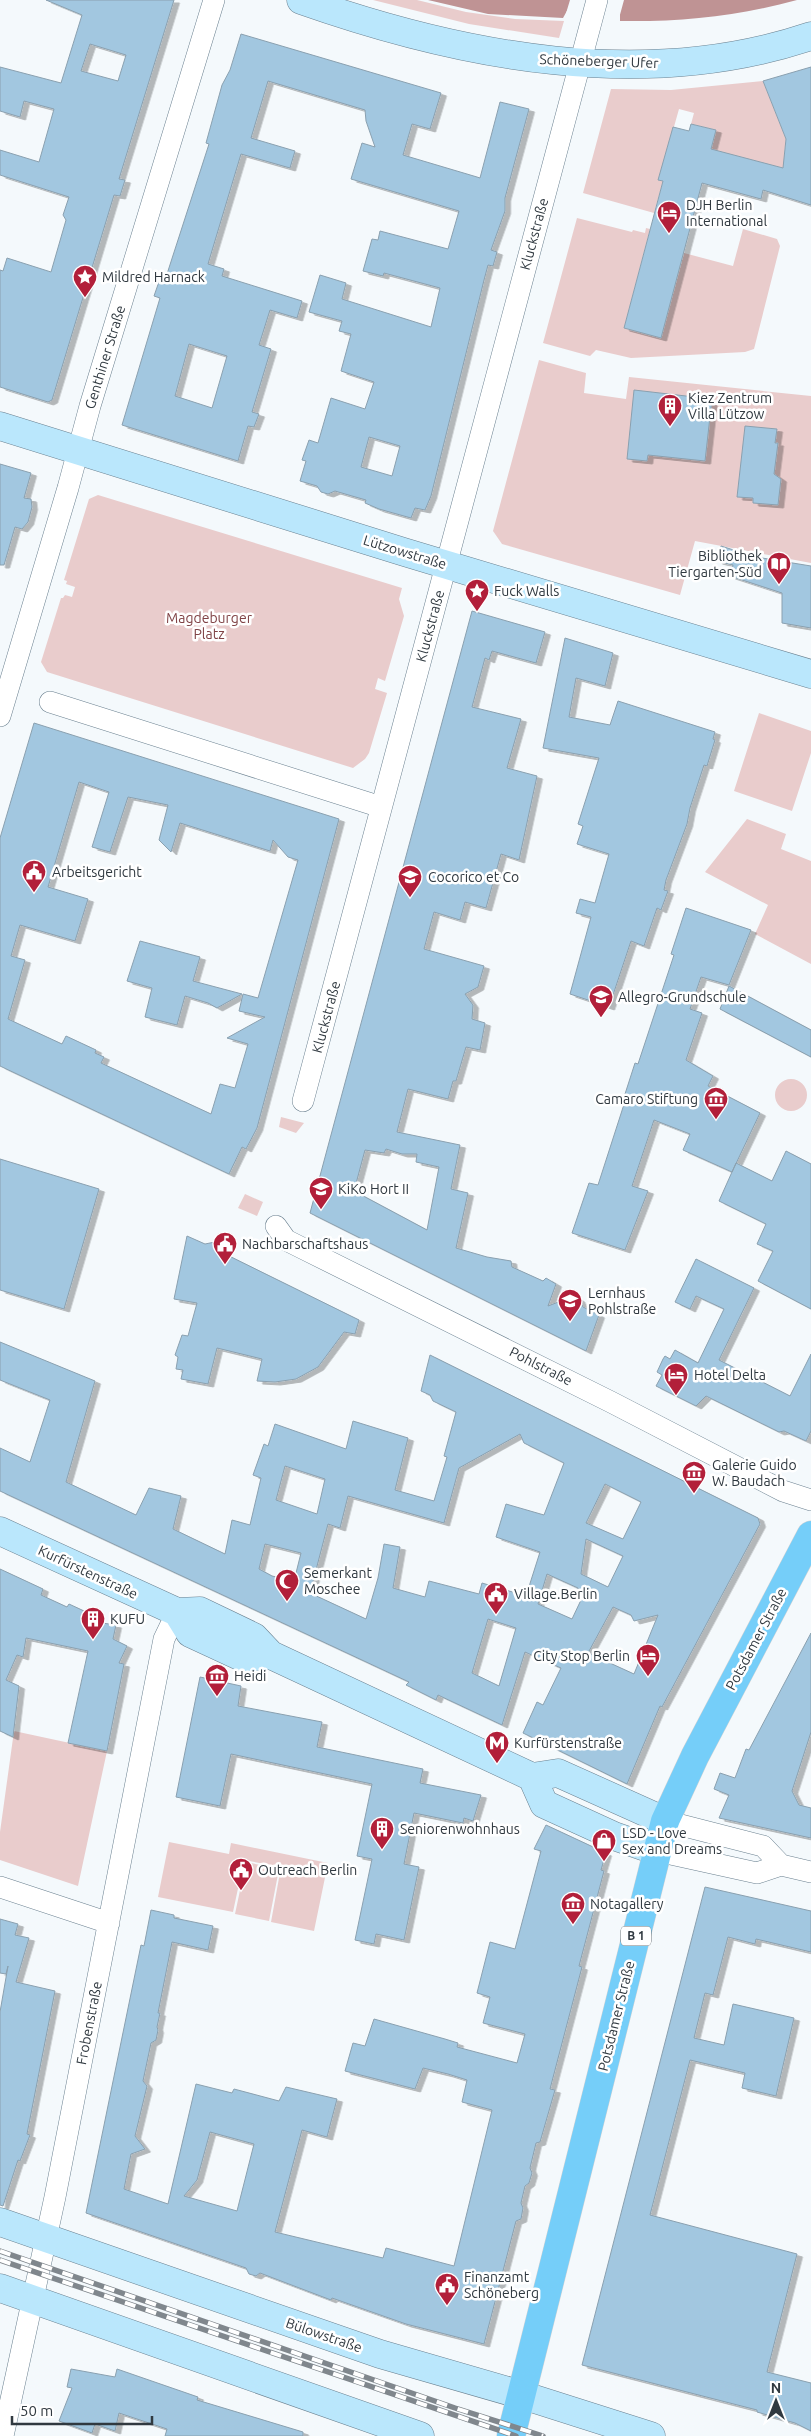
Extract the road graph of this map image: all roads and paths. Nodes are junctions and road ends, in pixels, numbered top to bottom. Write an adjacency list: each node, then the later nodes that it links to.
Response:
1 (214, 0): 7 (street, Genthiner Straße)
2 (301, 0): 5 (street, Schöneberger Ufer)
3 (597, 0): 5 (street, Kluckstraße)
4 (811, 36): 5 (street, Schöneberger Ufer)
5 (579, 63): 8 (street, Kluckstraße)
6 (0, 426): 7 (street, Lützowstraße)
7 (78, 450): 8 (street, Lützowstraße); 11 (street, Genthiner Straße)
8 (446, 564): 9 (street, Lützowstraße); 12 (street, Kluckstraße)
9 (811, 674)
10 (50, 702): 12 (street)
11 (0, 716)
12 (381, 807): 13 (street, Kluckstraße)
13 (303, 1101)
14 (276, 1226): 15 (street, Pohlstraße)
15 (811, 1500)
16 (0, 1531): 18 (street, Kurfürstenstraße)
17 (811, 1535): 20 (main road, Potsdamer Straße / B 1)
18 (177, 1612): 19 (street); 25 (street, Frobenstraße)
19 (532, 1777): 20 (street); 21 (street)
20 (665, 1821): 21 (main road, Potsdamer Straße / B 1); 22 (street)
21 (657, 1851): 22 (street); 30 (main road, Potsdamer Straße / B 1)
22 (781, 1865): 23 (street)
23 (811, 1872)
24 (0, 1887): 25 (street)
25 (108, 1923): 27 (street, Frobenstraße)
26 (0, 2222): 27 (street, Bülowstraße)
27 (46, 2238): 29 (street, Frobenstraße); 30 (street, Bülowstraße)
28 (0, 2288): 29 (street)
29 (32, 2300): 31 (street, Frobenstraße); 32 (street)
30 (522, 2395): 33 (main road, Potsdamer Straße / B 1); 34 (street, Bülowstraße)
31 (3, 2436)
32 (420, 2436)
33 (511, 2436)
34 (651, 2436)

